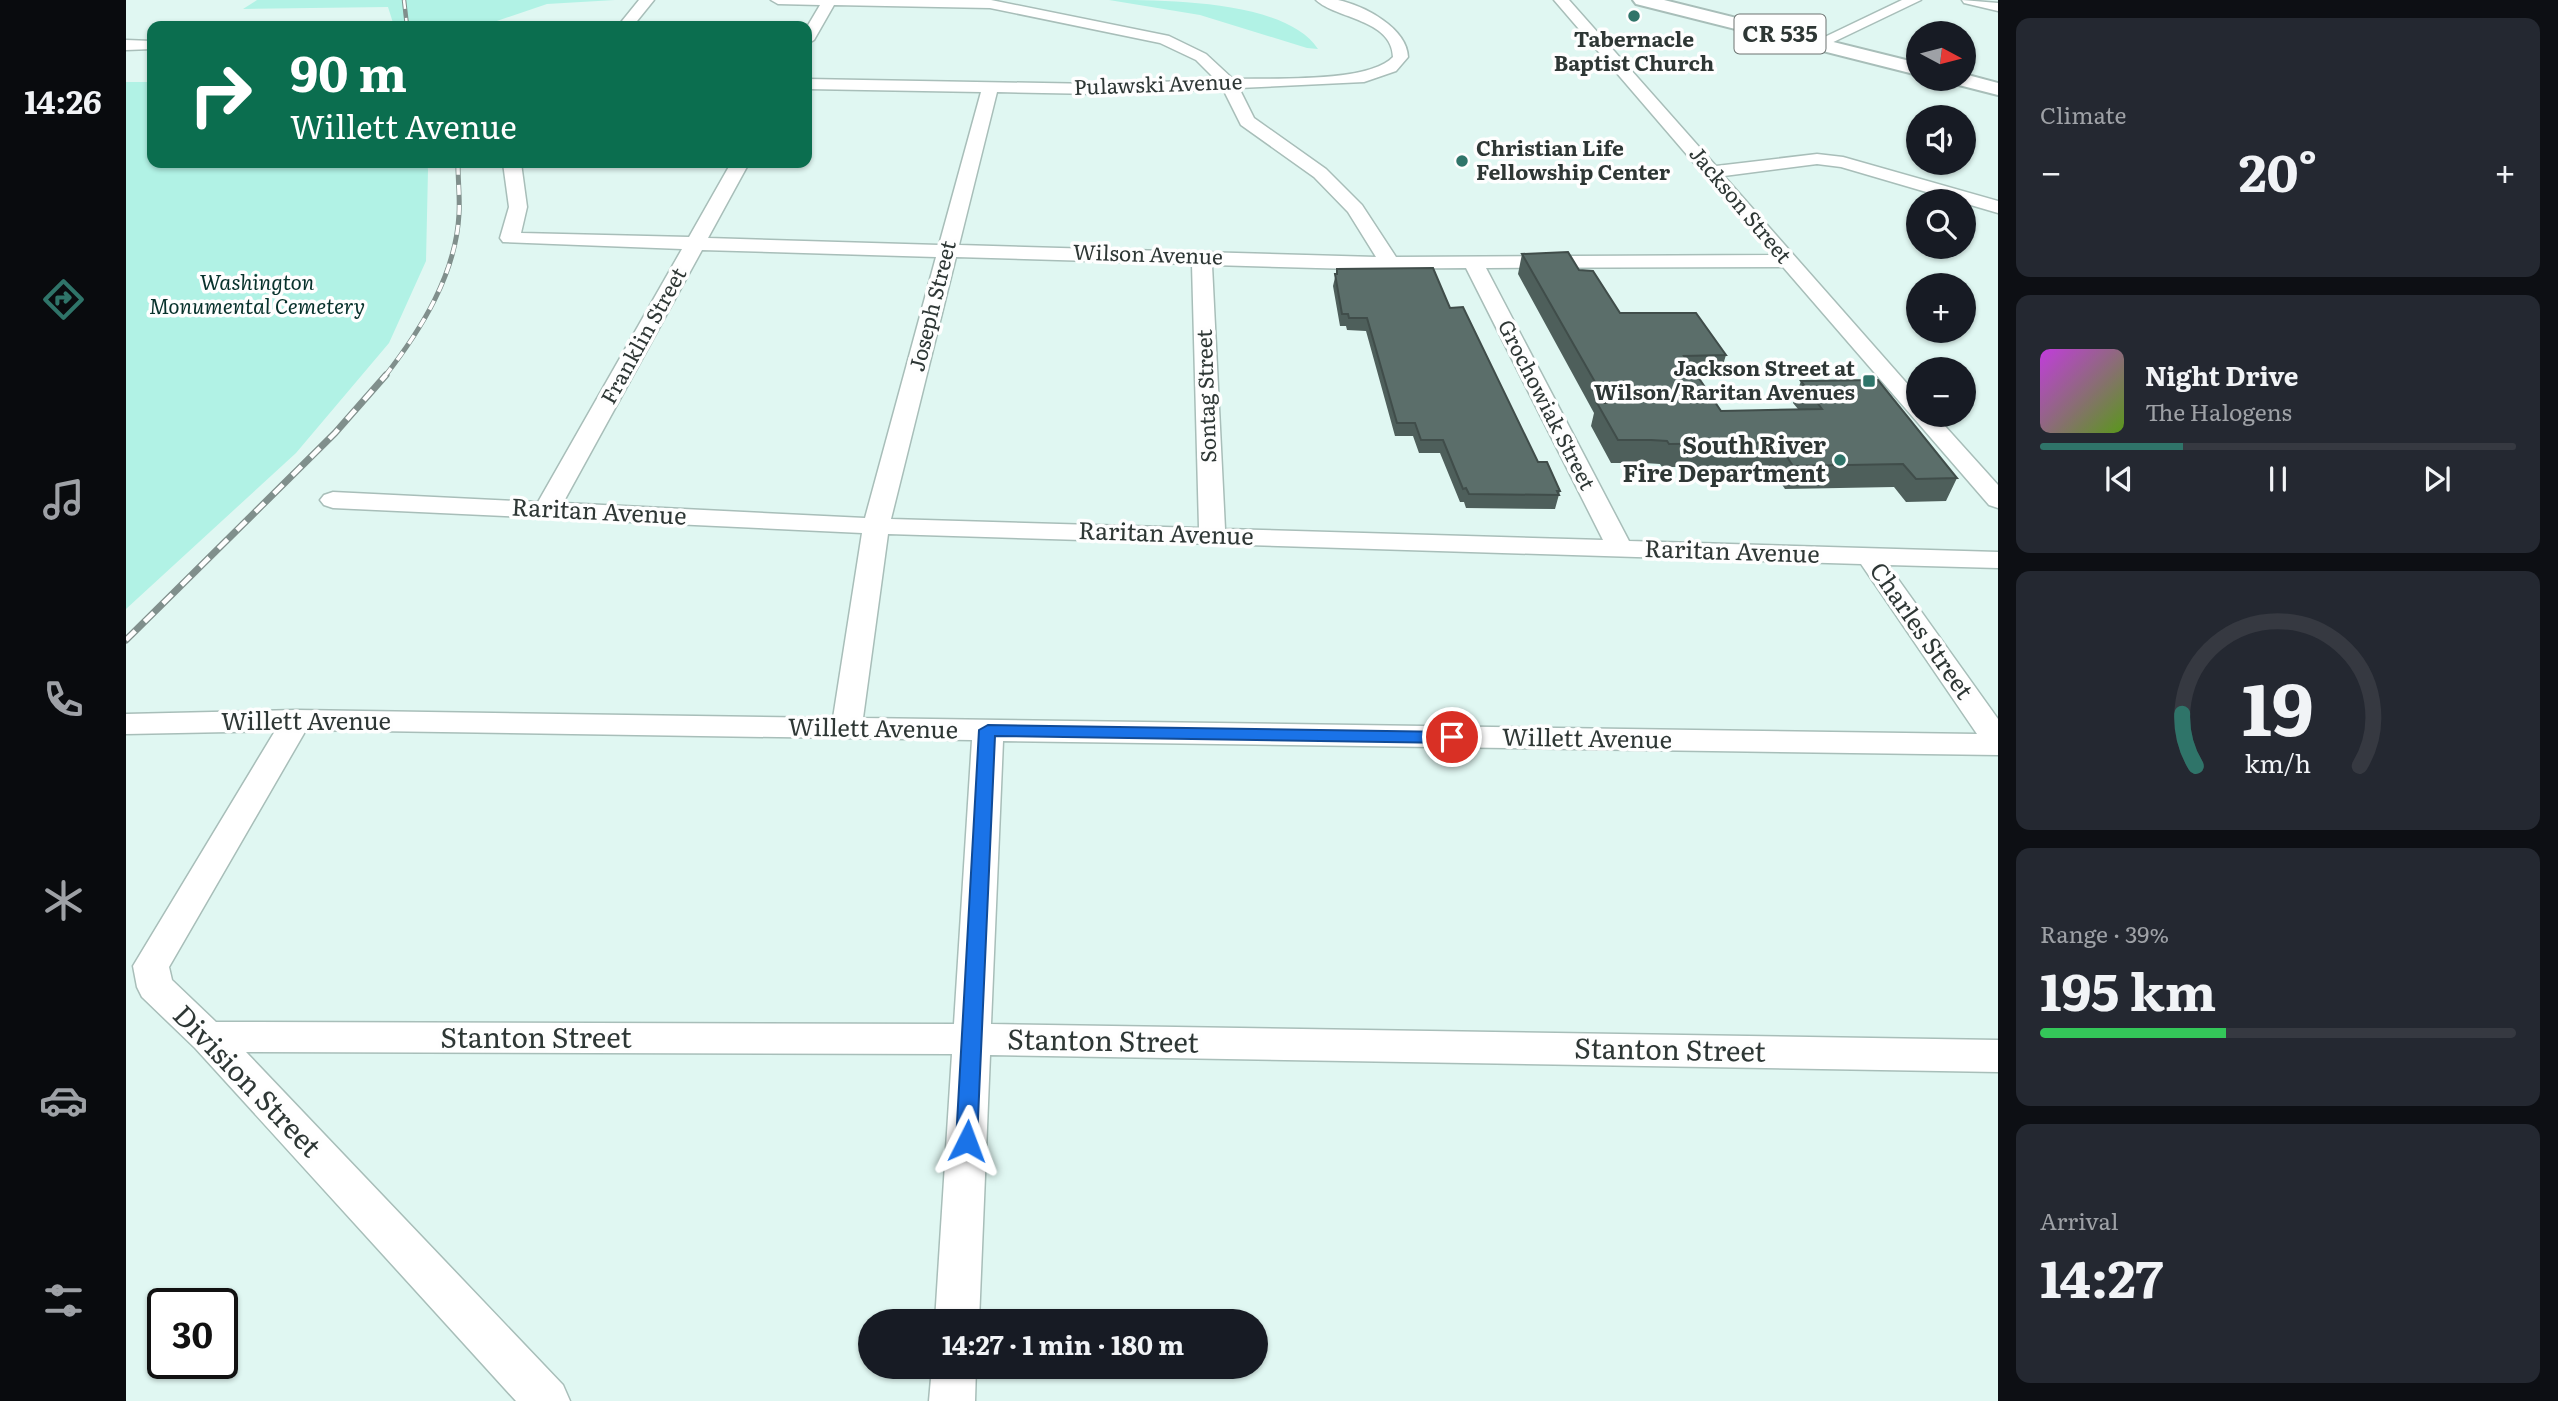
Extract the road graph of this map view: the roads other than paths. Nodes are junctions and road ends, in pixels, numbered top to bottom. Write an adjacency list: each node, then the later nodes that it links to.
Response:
1 (647, 0): 10 (street)
2 (778, 0): 8 (street)
3 (1323, 0): 16 (street, Pulawski Avenue)
4 (1561, 0): 23 (street, Jackson Street)
5 (1643, 0): 12 (main road, CR 535)
6 (1914, 0): 12 (street)
7 (1969, 0): 9 (street)
8 (829, 1): 11 (street); 16 (street)
9 (1998, 7)
10 (629, 21)
11 (812, 31)
12 (1818, 44): 15 (main road, CR 535)
13 (126, 45): 14 (street)
14 (147, 45)
15 (1906, 66)
16 (1228, 83): 19 (street, Pulawski Avenue); 29 (street)
17 (812, 84): 19 (street, Pulawski Avenue)
18 (1976, 84): 20 (main road)
19 (990, 88): 26 (street, Joseph Street)
20 (1998, 89)
21 (513, 168): 25 (street, Wilson Avenue)
22 (737, 168): 25 (street, Franklin Street)
23 (1714, 173): 24 (street); 28 (street, Jackson Street)
24 (1998, 207)
25 (698, 242): 26 (street, Wilson Avenue); 35 (street, Franklin Street)
26 (947, 249): 27 (street, Wilson Avenue); 36 (street, Joseph Street)
27 (1202, 257): 29 (street, Wilson Avenue); 37 (street, Sontag Street)
28 (1786, 261): 30 (street, Wilson Avenue); 31 (street, Jackson Street)
29 (1389, 262): 30 (street, Wilson Avenue)
30 (1473, 262): 38 (street, Grochowiak Street)
31 (1906, 396)
32 (1934, 427): 34 (street)
33 (333, 500): 35 (street, Raritan Avenue)
34 (1998, 500)
35 (547, 509): 36 (street, Raritan Avenue)
36 (876, 526): 37 (street, Raritan Avenue); 43 (street, Joseph Street)
37 (1212, 536): 38 (street, Raritan Avenue)
38 (1620, 548): 39 (street, Raritan Avenue)
39 (1869, 556): 40 (street, Raritan Avenue); 45 (street, Charles Street)
40 (1998, 559)
41 (297, 720): 42 (street, Willett Avenue); 43 (street, Willett Avenue); 46 (street, Division Street)
42 (126, 724)
43 (846, 729): 44 (street, Willett Avenue)
44 (988, 730): 45 (street, Willett Avenue); 47 (street)
45 (1998, 744)
46 (208, 1037): 47 (street, Stanton Street); 51 (street, Division Street)
47 (973, 1039): 48 (street, Stanton Street); 49 (street)
48 (1998, 1056)
49 (958, 1309)
50 (953, 1379): 52 (street)
51 (547, 1401)
52 (952, 1401)

